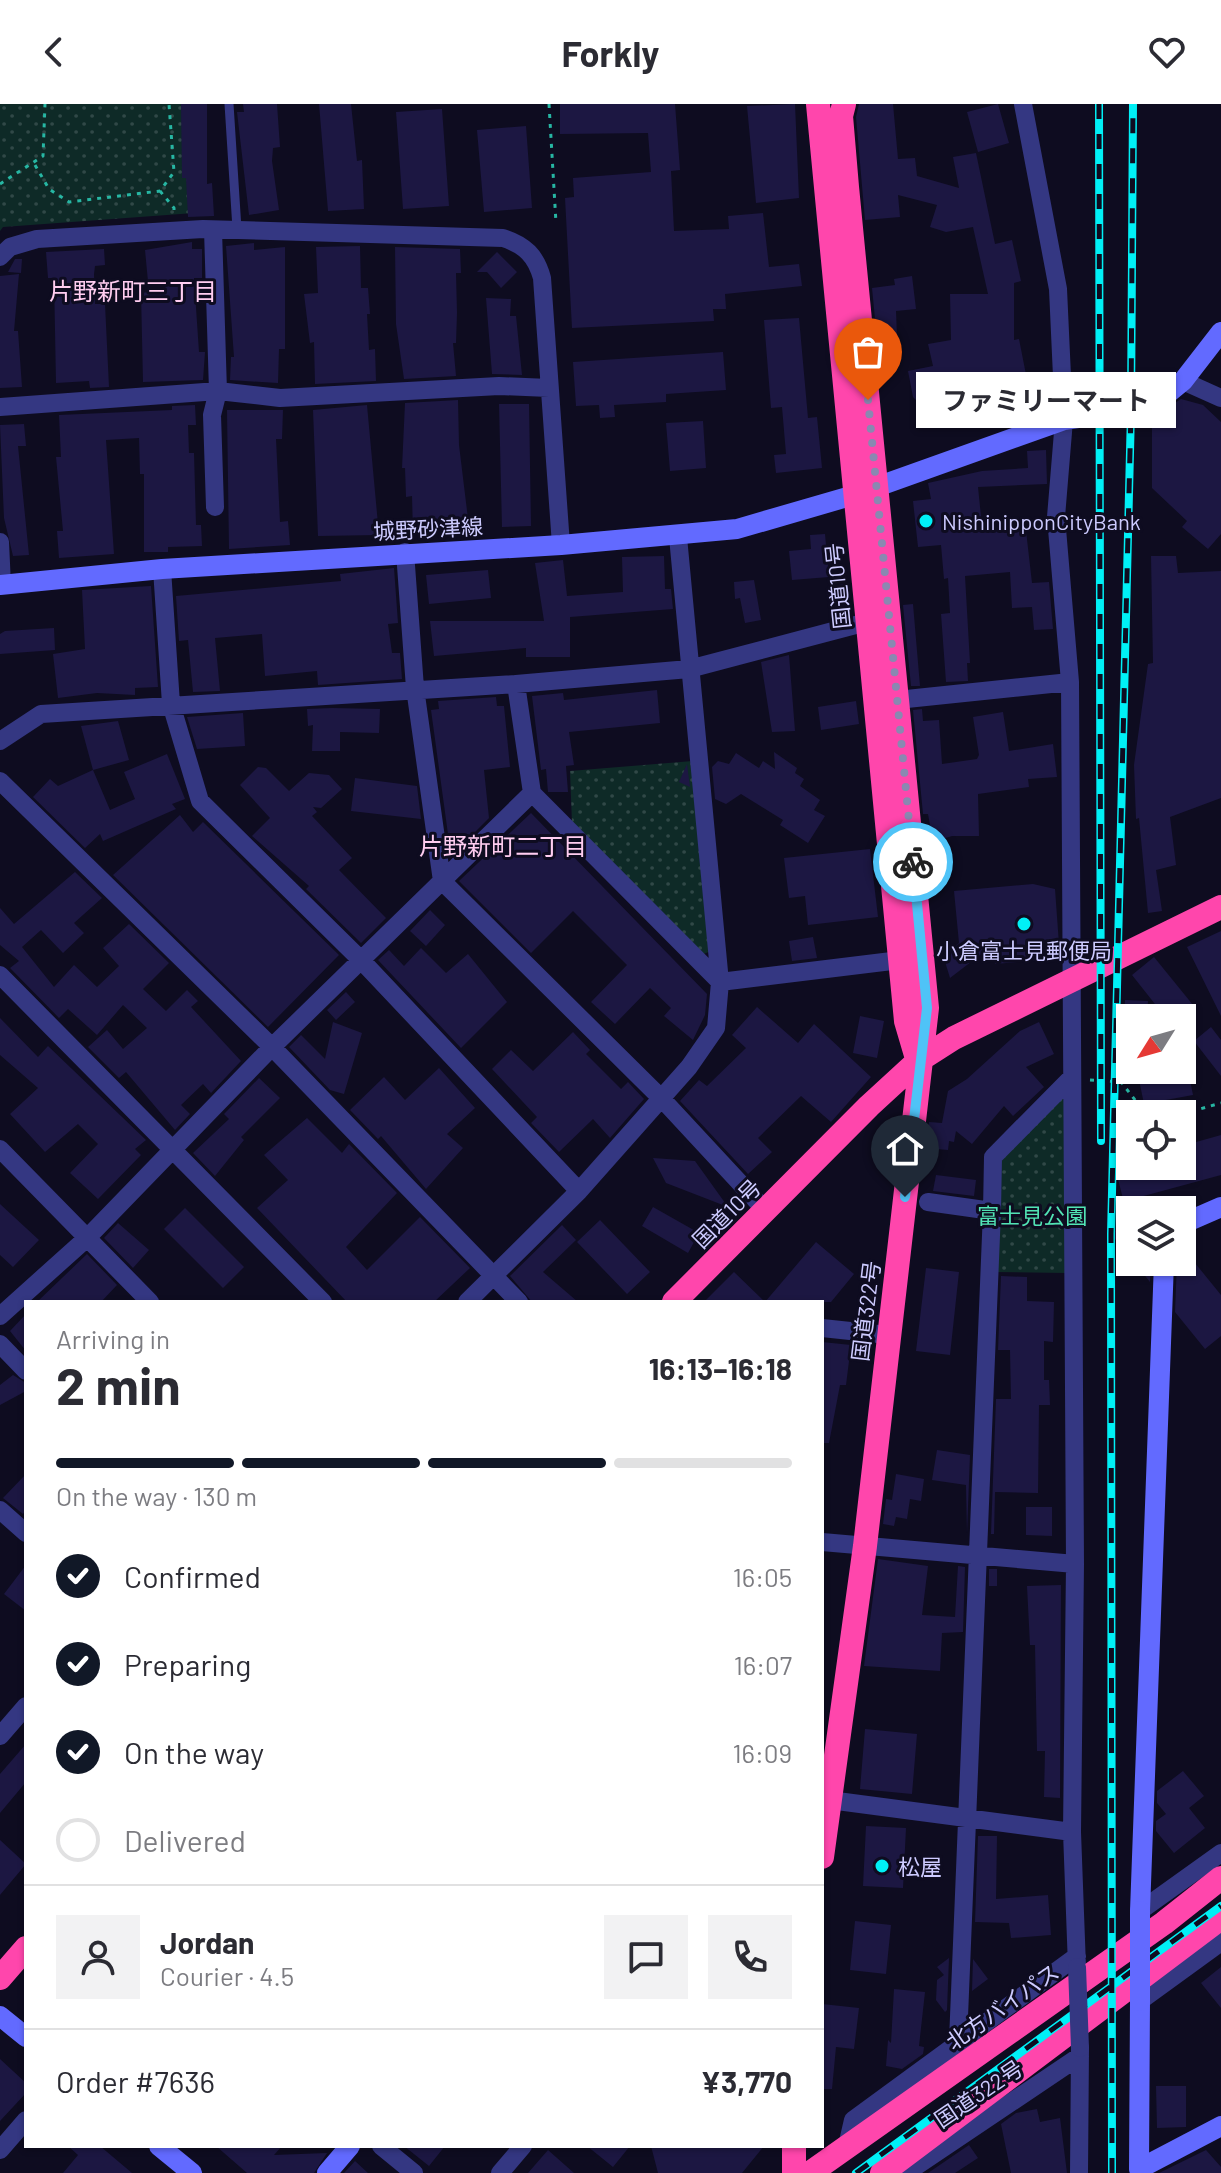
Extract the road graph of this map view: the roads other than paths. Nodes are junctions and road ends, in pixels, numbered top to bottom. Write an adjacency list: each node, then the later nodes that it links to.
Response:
1 (229, 104): 5 (lane)
2 (818, 104): 15 (highway, 国道10号)
3 (844, 104): 15 (highway, 国道10号)
4 (1023, 104): 14 (street)
5 (237, 229): 6 (street); 10 (street)
6 (213, 230): 7 (street); 11 (street)
7 (0, 257)
8 (1221, 332): 9 (street, 城野砂津線)
9 (1183, 381): 12 (street); 14 (street, 城野砂津線)
10 (549, 388): 11 (street); 19 (street)
11 (218, 391): 13 (street); 16 (street)
12 (1221, 398)
13 (0, 407)
14 (1064, 420): 15 (street, 城野砂津線); 25 (street)
15 (865, 491): 17 (street, 城野砂津線); 23 (highway, 国道10号); 28 (highway, 国道10号)
16 (215, 507)
17 (678, 537): 19 (street, 城野砂津線); 24 (street)
18 (0, 542): 22 (street)
19 (561, 545): 20 (street, 城野砂津線)
20 (405, 552): 21 (street, 城野砂津線); 27 (street)
21 (162, 569): 22 (street, 城野砂津線); 29 (street)
22 (1, 585)
23 (867, 622): 24 (street); 36 (highway, 国道10号)
24 (689, 669): 26 (street); 38 (street)
25 (1070, 682): 28 (street); 39 (street)
26 (516, 684): 27 (street); 32 (street)
27 (415, 688): 29 (street); 33 (street)
28 (897, 700): 41 (highway, 国道10号)
29 (171, 704): 30 (street); 35 (street)
30 (0, 741)
31 (0, 781): 40 (street)
32 (532, 793): 33 (street); 38 (street)
33 (442, 881): 35 (street); 43 (street)
34 (1221, 907): 39 (highway)
35 (361, 960): 40 (street); 46 (street)
36 (900, 960): 38 (street); 41 (highway, 国道10号)
37 (0, 975): 44 (street)
38 (720, 982): 43 (street)
39 (1070, 982): 41 (highway); 42 (street)
40 (272, 1047): 44 (street); 53 (street)
41 (918, 1061): 49 (highway, 国道10号); 62 (highway, 国道322号)
42 (1071, 1078): 50 (street); 70 (street)
43 (663, 1100): 46 (street); 49 (street)
44 (174, 1148): 52 (street); 56 (street)
45 (0, 1149): 52 (street)
46 (579, 1191): 53 (street)
47 (928, 1202): 50 (street)
48 (1221, 1207): 51 (street)
49 (765, 1210): 59 (highway, 国道10号)
50 (992, 1211): 69 (street)
51 (1196, 1218)
52 (87, 1238): 55 (street); 60 (street)
53 (494, 1275): 57 (street); 58 (street)
54 (1163, 1276): 78 (street)
55 (148, 1300)
56 (321, 1300)
57 (469, 1300)
58 (517, 1300)
59 (676, 1300)
60 (0, 1316)
61 (824, 1328): 62 (street)
62 (888, 1335): 68 (highway, 国道322号)
63 (0, 1344): 64 (street)
64 (24, 1369)
65 (2, 1515): 66 (street)
66 (24, 1532)
67 (824, 1542): 68 (street)
68 (865, 1546): 69 (street); 73 (highway, 国道322号)
69 (979, 1556): 70 (street); 74 (street)
70 (1075, 1564): 75 (street)
71 (24, 1708): 72 (street)
72 (0, 1736)
73 (825, 1800): 74 (street)
74 (967, 1816): 75 (street); 87 (street)
75 (1072, 1832): 82 (street)
76 (1221, 1853): 78 (street)
77 (1221, 1878): 91 (highway, 北方バイパス)
78 (1140, 1911): 84 (street, bridge)
79 (1221, 1918): 105 (highway)
80 (1221, 1942): 84 (street)
81 (24, 1950): 83 (highway)
82 (1077, 1962): 87 (street); 88 (street, bridge)
83 (0, 1978)
84 (1140, 2001): 98 (street)
85 (0, 2016): 86 (street)
86 (24, 2035)
87 (958, 2041): 91 (street)
88 (1080, 2052): 106 (street, 国道322号); 107 (street)
89 (24, 2122): 97 (street)
90 (1218, 2132): 98 (street)
91 (847, 2146): 104 (highway, 北方バイパス)
92 (161, 2148): 99 (street)
93 (348, 2148): 100 (street)
94 (383, 2148): 101 (street)
95 (521, 2148): 102 (street)
96 (794, 2148): 103 (highway)
97 (0, 2150)
98 (1140, 2172)
99 (192, 2173)
100 (327, 2173)
101 (414, 2173)
102 (500, 2173)
103 (794, 2173)
104 (810, 2173)
105 (882, 2173)
106 (906, 2173)
107 (1079, 2173)

